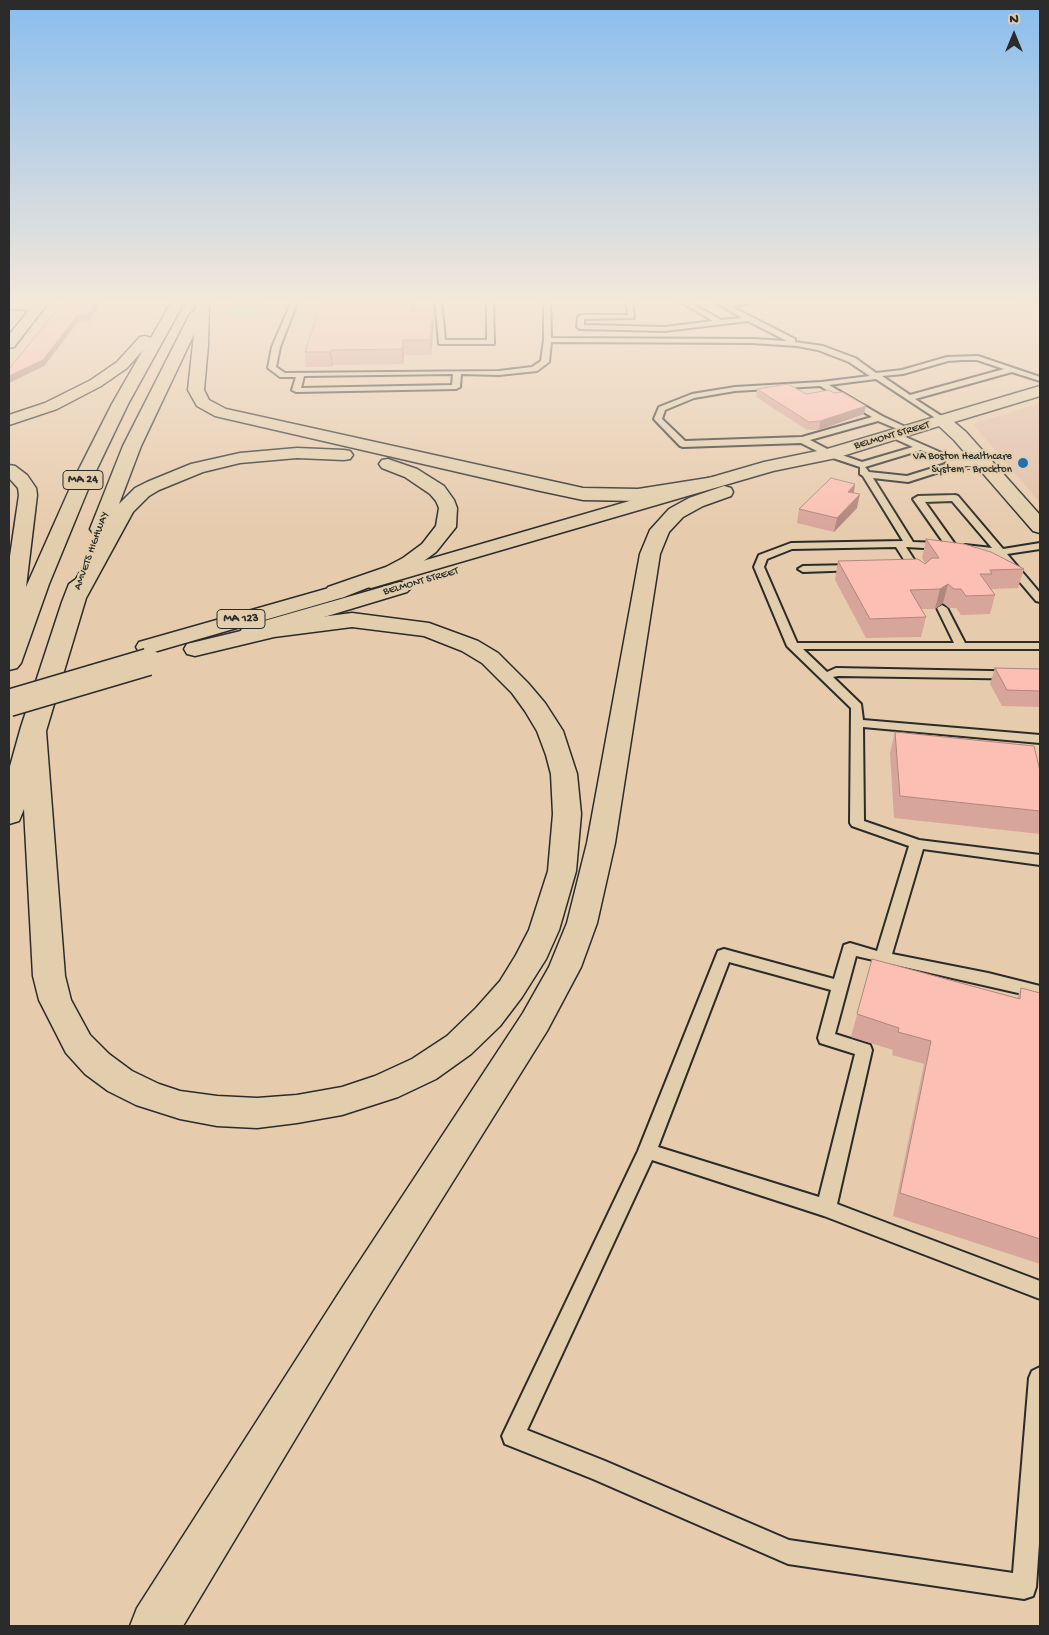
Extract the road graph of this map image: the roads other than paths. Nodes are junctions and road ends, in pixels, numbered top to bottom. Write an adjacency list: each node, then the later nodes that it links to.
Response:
1 (109, 375): 16 (main road)
2 (136, 375): 47 (main road, MA 24)
3 (167, 375): 39 (main road, AMVETS HIGHWAY / MA 24)
4 (198, 375): 26 (main road)
5 (301, 375): 6 (lane)
6 (457, 375)
7 (881, 375): 10 (lane)
8 (992, 375): 14 (lane)
9 (1026, 375): 11 (lane)
10 (876, 376): 12 (lane); 14 (lane)
11 (1040, 380)
12 (821, 384): 15 (lane); 19 (lane)
13 (1040, 391): 17 (main road, BELMONT STREET / MA 123)
14 (909, 398): 17 (lane)
15 (879, 418): 18 (lane); 19 (lane)
16 (9, 420)
17 (943, 421): 18 (main road, BELMONT STREET / MA 123); 23 (main road)
18 (902, 433): 20 (lane); 21 (main road, BELMONT STREET / MA 123)
19 (802, 440): 21 (lane)
20 (922, 447): 22 (lane); 25 (lane)
21 (830, 454): 25 (lane); 26 (main road, BELMONT STREET / MA 123)
22 (957, 463): 23 (lane); 25 (lane)
23 (984, 463): 27 (main road)
24 (9, 470): 41 (main road)
25 (863, 470): 29 (lane)
26 (721, 487): 37 (main road, BELMONT STREET / MA 123); 45 (main road, BELMONT STREET / MA 123); 65 (main road)
27 (1040, 527)
28 (899, 544): 29 (lane); 35 (lane); 43 (lane)
29 (910, 545): 30 (lane)
30 (952, 546): 32 (lane); 32 (lane)
31 (1040, 546): 32 (lane)
32 (1000, 552): 36 (lane)
33 (867, 567): 34 (lane)
34 (803, 569)
35 (921, 578)
36 (1030, 588): 38 (lane)
37 (336, 592): 39 (main road); 46 (main road, BELMONT STREET / MA 123)
38 (1040, 599)
39 (73, 602): 53 (main road, AMVETS HIGHWAY / MA 24)
40 (942, 608): 42 (lane)
41 (9, 637)
42 (961, 645): 43 (lane); 44 (lane)
43 (793, 646): 49 (lane)
44 (1040, 646)
45 (195, 649): 46 (main road, BELMONT STREET / MA 123); 53 (main road)
46 (147, 654): 50 (main road, BELMONT STREET / MA 123); 51 (main road, BELMONT STREET / MA 123, bridge)
47 (9, 663)
48 (1040, 675): 49 (lane)
49 (826, 676): 52 (lane)
50 (9, 686)
51 (9, 703)
52 (858, 723): 54 (lane); 56 (lane)
53 (33, 727): 55 (main road, AMVETS HIGHWAY / MA 24)
54 (1040, 739)
55 (9, 816)
56 (917, 844): 57 (lane); 58 (lane)
57 (1040, 860)
58 (883, 958): 59 (lane); 60 (lane)
59 (840, 987): 61 (lane); 62 (lane)
60 (1040, 992)
61 (648, 1151): 62 (lane); 64 (lane)
62 (826, 1208): 63 (lane)
63 (1040, 1290)
64 (1040, 1378)
65 (155, 1626)

